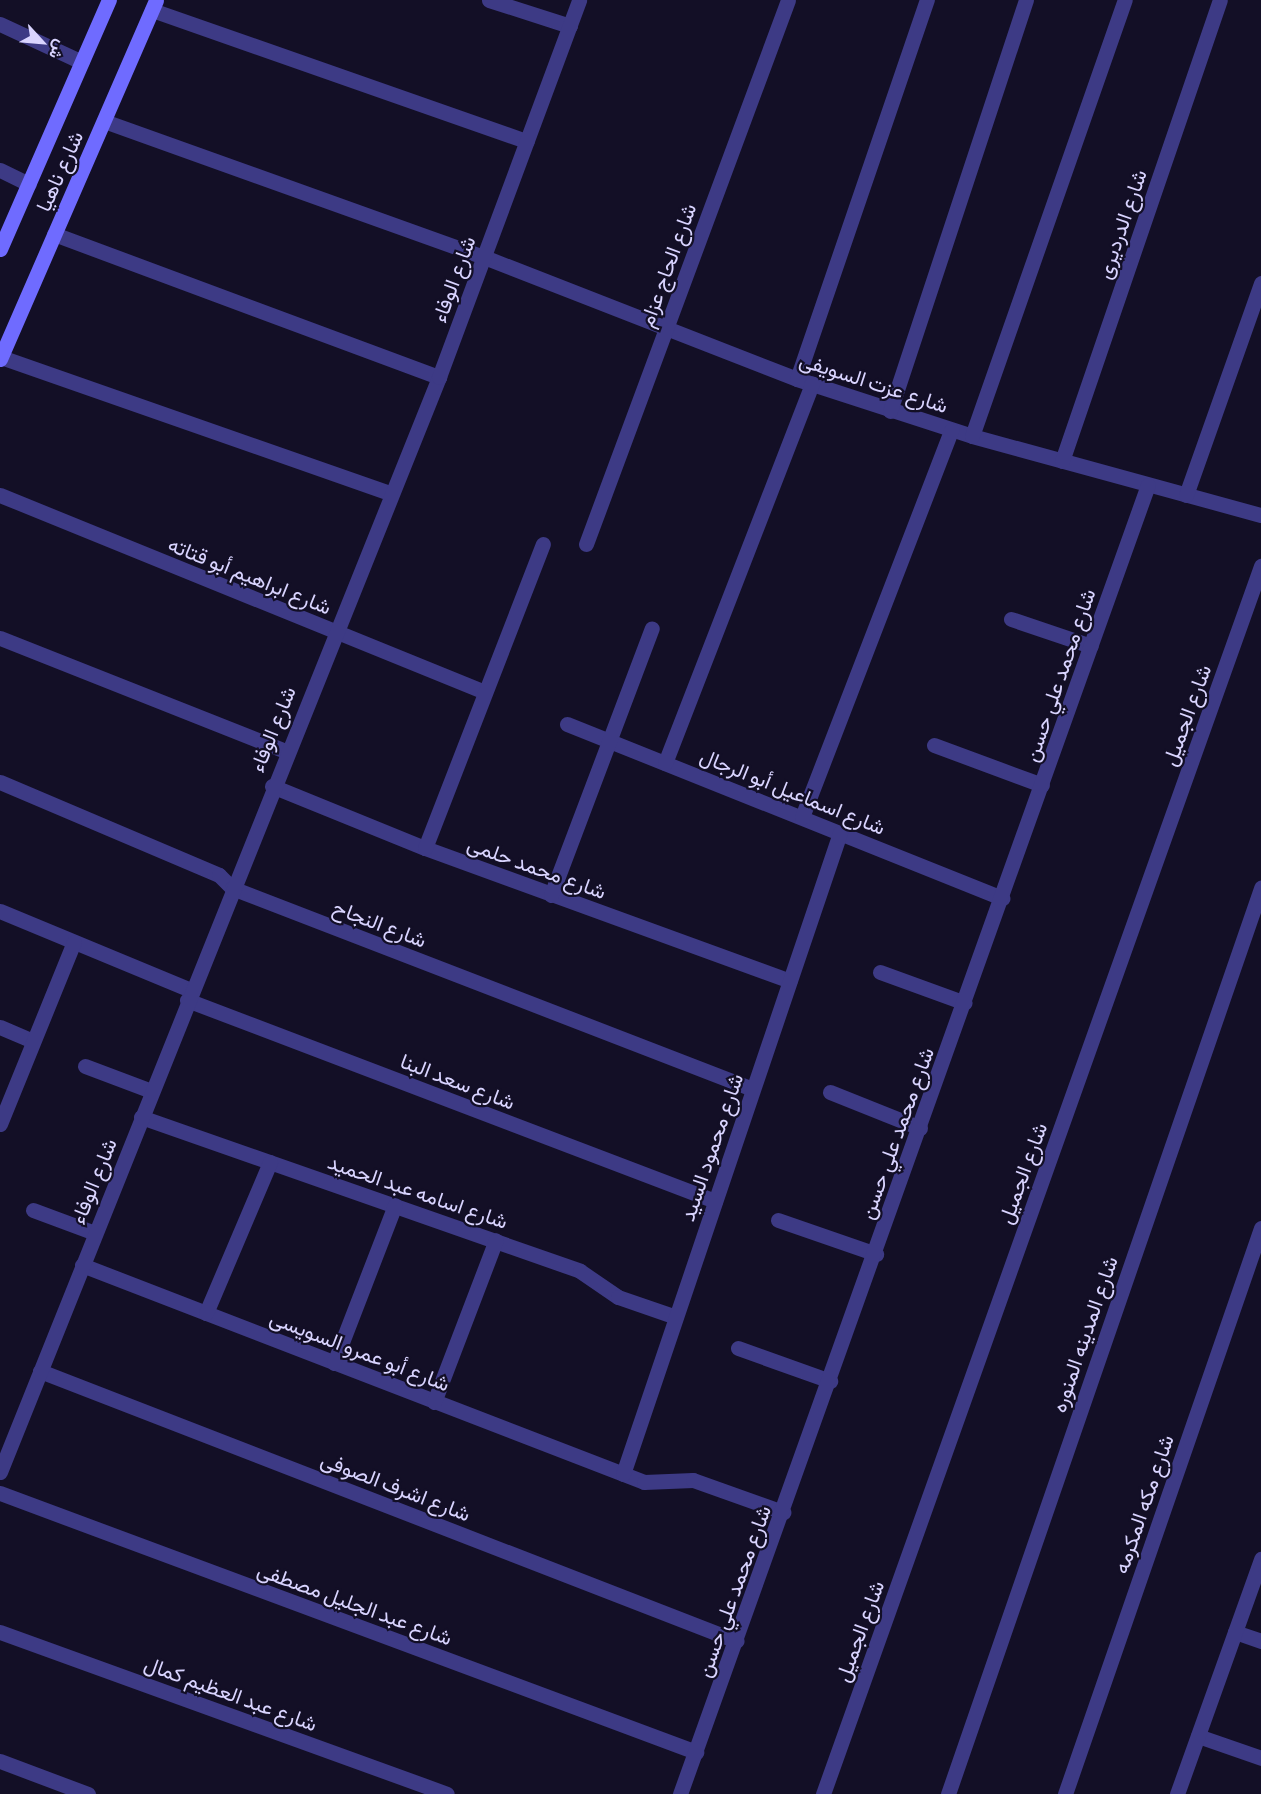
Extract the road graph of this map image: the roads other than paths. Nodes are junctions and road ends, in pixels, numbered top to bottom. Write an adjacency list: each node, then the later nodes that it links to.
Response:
1 (108, 0): 12 (main road, شارع ناهيا)
2 (489, 0): 11 (street)
3 (579, 0): 11 (street, شارع الوفاء)
4 (788, 0): 21 (street, شارع الحاج عزام)
5 (927, 0): 24 (street)
6 (1026, 0): 26 (street)
7 (1125, 0): 28 (street)
8 (1220, 0): 29 (street, شارع الدرديرى)
9 (154, 5): 13 (main road, شارع ناهيا); 14 (street)
10 (0, 24): 12 (street)
11 (570, 26): 14 (street, شارع الوفاء)
12 (82, 62): 16 (main road, شارع ناهيا)
13 (104, 121): 17 (main road, شارع ناهيا); 19 (street, شارع عزت السويفى)
14 (527, 141): 19 (street, شارع الوفاء)
15 (0, 170): 16 (street)
16 (28, 184): 18 (main road, شارع ناهيا)
17 (54, 234): 22 (main road, شارع ناهيا); 23 (street)
18 (0, 249)
19 (484, 257): 21 (street, شارع عزت السويفى); 23 (street, شارع الوفاء)
20 (1261, 283): 33 (street)
21 (666, 329): 24 (street, شارع عزت السويفى); 36 (street, شارع الحاج عزام)
22 (0, 358): 31 (street)
23 (439, 377): 31 (street, شارع الوفاء)
24 (797, 379): 25 (street, شارع عزت السويفى)
25 (812, 384): 26 (street, شارع عزت السويفى); 48 (street)
26 (890, 411): 27 (street, شارع عزت السويفى)
27 (951, 430): 28 (street, شارع عزت السويفى); 52 (street)
28 (972, 436): 29 (street, شارع عزت السويفى)
29 (1062, 461): 30 (street, شارع عزت السويفى)
30 (1148, 485): 33 (street, شارع عزت السويفى); 42 (street, شارع محمد علي حسن)
31 (390, 493): 40 (street, شارع الوفاء)
32 (0, 495): 40 (street, شارع ابراهيم أبو قتاته)
33 (1186, 495): 34 (street, شارع عزت السويفى)
34 (1261, 514)
35 (543, 544): 43 (street)
36 (586, 544)
37 (1261, 566): 107 (street, شارع الجميل)
38 (1011, 619): 42 (street)
39 (652, 628): 45 (street)
40 (333, 631): 43 (street, شارع ابراهيم أبو قتاته); 47 (street, شارع الوفاء)
41 (0, 638): 47 (street)
42 (1091, 646): 50 (street, شارع محمد علي حسن)
43 (485, 692): 54 (street)
44 (567, 724): 45 (street, شارع اسماعيل أبو الرجال)
45 (609, 741): 48 (street, شارع اسماعيل أبو الرجال); 57 (street)
46 (934, 745): 50 (street)
47 (285, 751): 51 (street, شارع الوفاء)
48 (664, 763): 52 (street, شارع اسماعيل أبو الرجال)
49 (0, 782): 55 (street, شارع النجاح)
50 (1042, 785): 58 (street, شارع محمد علي حسن)
51 (272, 786): 54 (street, شارع محمد حلمى); 55 (street, شارع الوفاء)
52 (802, 818): 53 (street, شارع اسماعيل أبو الرجال)
53 (840, 833): 58 (street, شارع اسماعيل أبو الرجال); 62 (street, شارع محمود السيد)
54 (425, 848): 57 (street, شارع محمد حلمى)
55 (232, 888): 63 (street, شارع الوفاء); 68 (street, شارع النجاح)
56 (1261, 888): 108 (street, شارع المدينه المنوره)
57 (551, 895): 62 (street, شارع محمد حلمى)
58 (1003, 898): 64 (street, شارع محمد علي حسن)
59 (0, 911): 60 (street, شارع سعد البنا)
60 (74, 942): 63 (street, شارع سعد البنا); 66 (street)
61 (880, 972): 64 (street)
62 (790, 981): 68 (street, شارع محمود السيد)
63 (189, 995): 69 (street, شارع الوفاء); 75 (street, شارع سعد البنا)
64 (965, 1003): 73 (street, شارع محمد علي حسن)
65 (0, 1027): 66 (street)
66 (33, 1041): 72 (street)
67 (85, 1066): 69 (street)
68 (753, 1089): 75 (street, شارع محمود السيد)
69 (151, 1091): 71 (street, شارع الوفاء)
70 (830, 1092): 73 (street)
71 (141, 1117): 74 (street, شارع اسامه عبد الحميد); 80 (street, شارع الوفاء)
72 (0, 1124)
73 (920, 1128): 82 (street, شارع محمد علي حسن)
74 (270, 1162): 76 (street, شارع اسامه عبد الحميد); 84 (street)
75 (715, 1201): 85 (street, شارع محمود السيد)
76 (395, 1205): 81 (street, شارع اسامه عبد الحميد); 87 (street)
77 (33, 1210): 80 (street)
78 (778, 1220): 82 (street)
79 (1261, 1228): 109 (street, شارع مكه المكرمه)
80 (94, 1233): 83 (street, شارع الوفاء)
81 (496, 1240): 85 (street, شارع اسامه عبد الحميد); 90 (street)
82 (876, 1254): 89 (street, شارع محمد علي حسن)
83 (82, 1265): 84 (street, شارع أبو عمرو السويسى); 88 (street, شارع الوفاء)
84 (206, 1313): 87 (street, شارع أبو عمرو السويسى)
85 (676, 1317): 92 (street, شارع محمود السيد)
86 (738, 1348): 89 (street)
87 (334, 1363): 90 (street, شارع أبو عمرو السويسى)
88 (40, 1371): 91 (street, شارع الوفاء); 98 (street, شارع اشرف الصوفى)
89 (830, 1381): 94 (street, شارع محمد علي حسن)
90 (434, 1402): 92 (street, شارع أبو عمرو السويسى)
91 (0, 1472)
92 (623, 1474): 94 (street, شارع أبو عمرو السويسى)
93 (0, 1494): 101 (street, شارع عبد الجليل مصطفى)
94 (783, 1512): 98 (street, شارع محمد علي حسن)
95 (1261, 1559): 97 (street)
96 (0, 1632): 105 (street, شارع عبد العظيم كمال)
97 (1235, 1632): 99 (street); 100 (street)
98 (737, 1641): 101 (street, شارع محمد علي حسن)
99 (1261, 1641)
100 (1198, 1736): 102 (street); 110 (street)
101 (696, 1752): 106 (street, شارع محمد علي حسن)
102 (1261, 1758)
103 (0, 1761): 104 (street)
104 (88, 1794)
105 (447, 1794)
106 (680, 1794)
107 (824, 1794)
108 (948, 1794)
109 (1065, 1794)
110 (1178, 1794)

